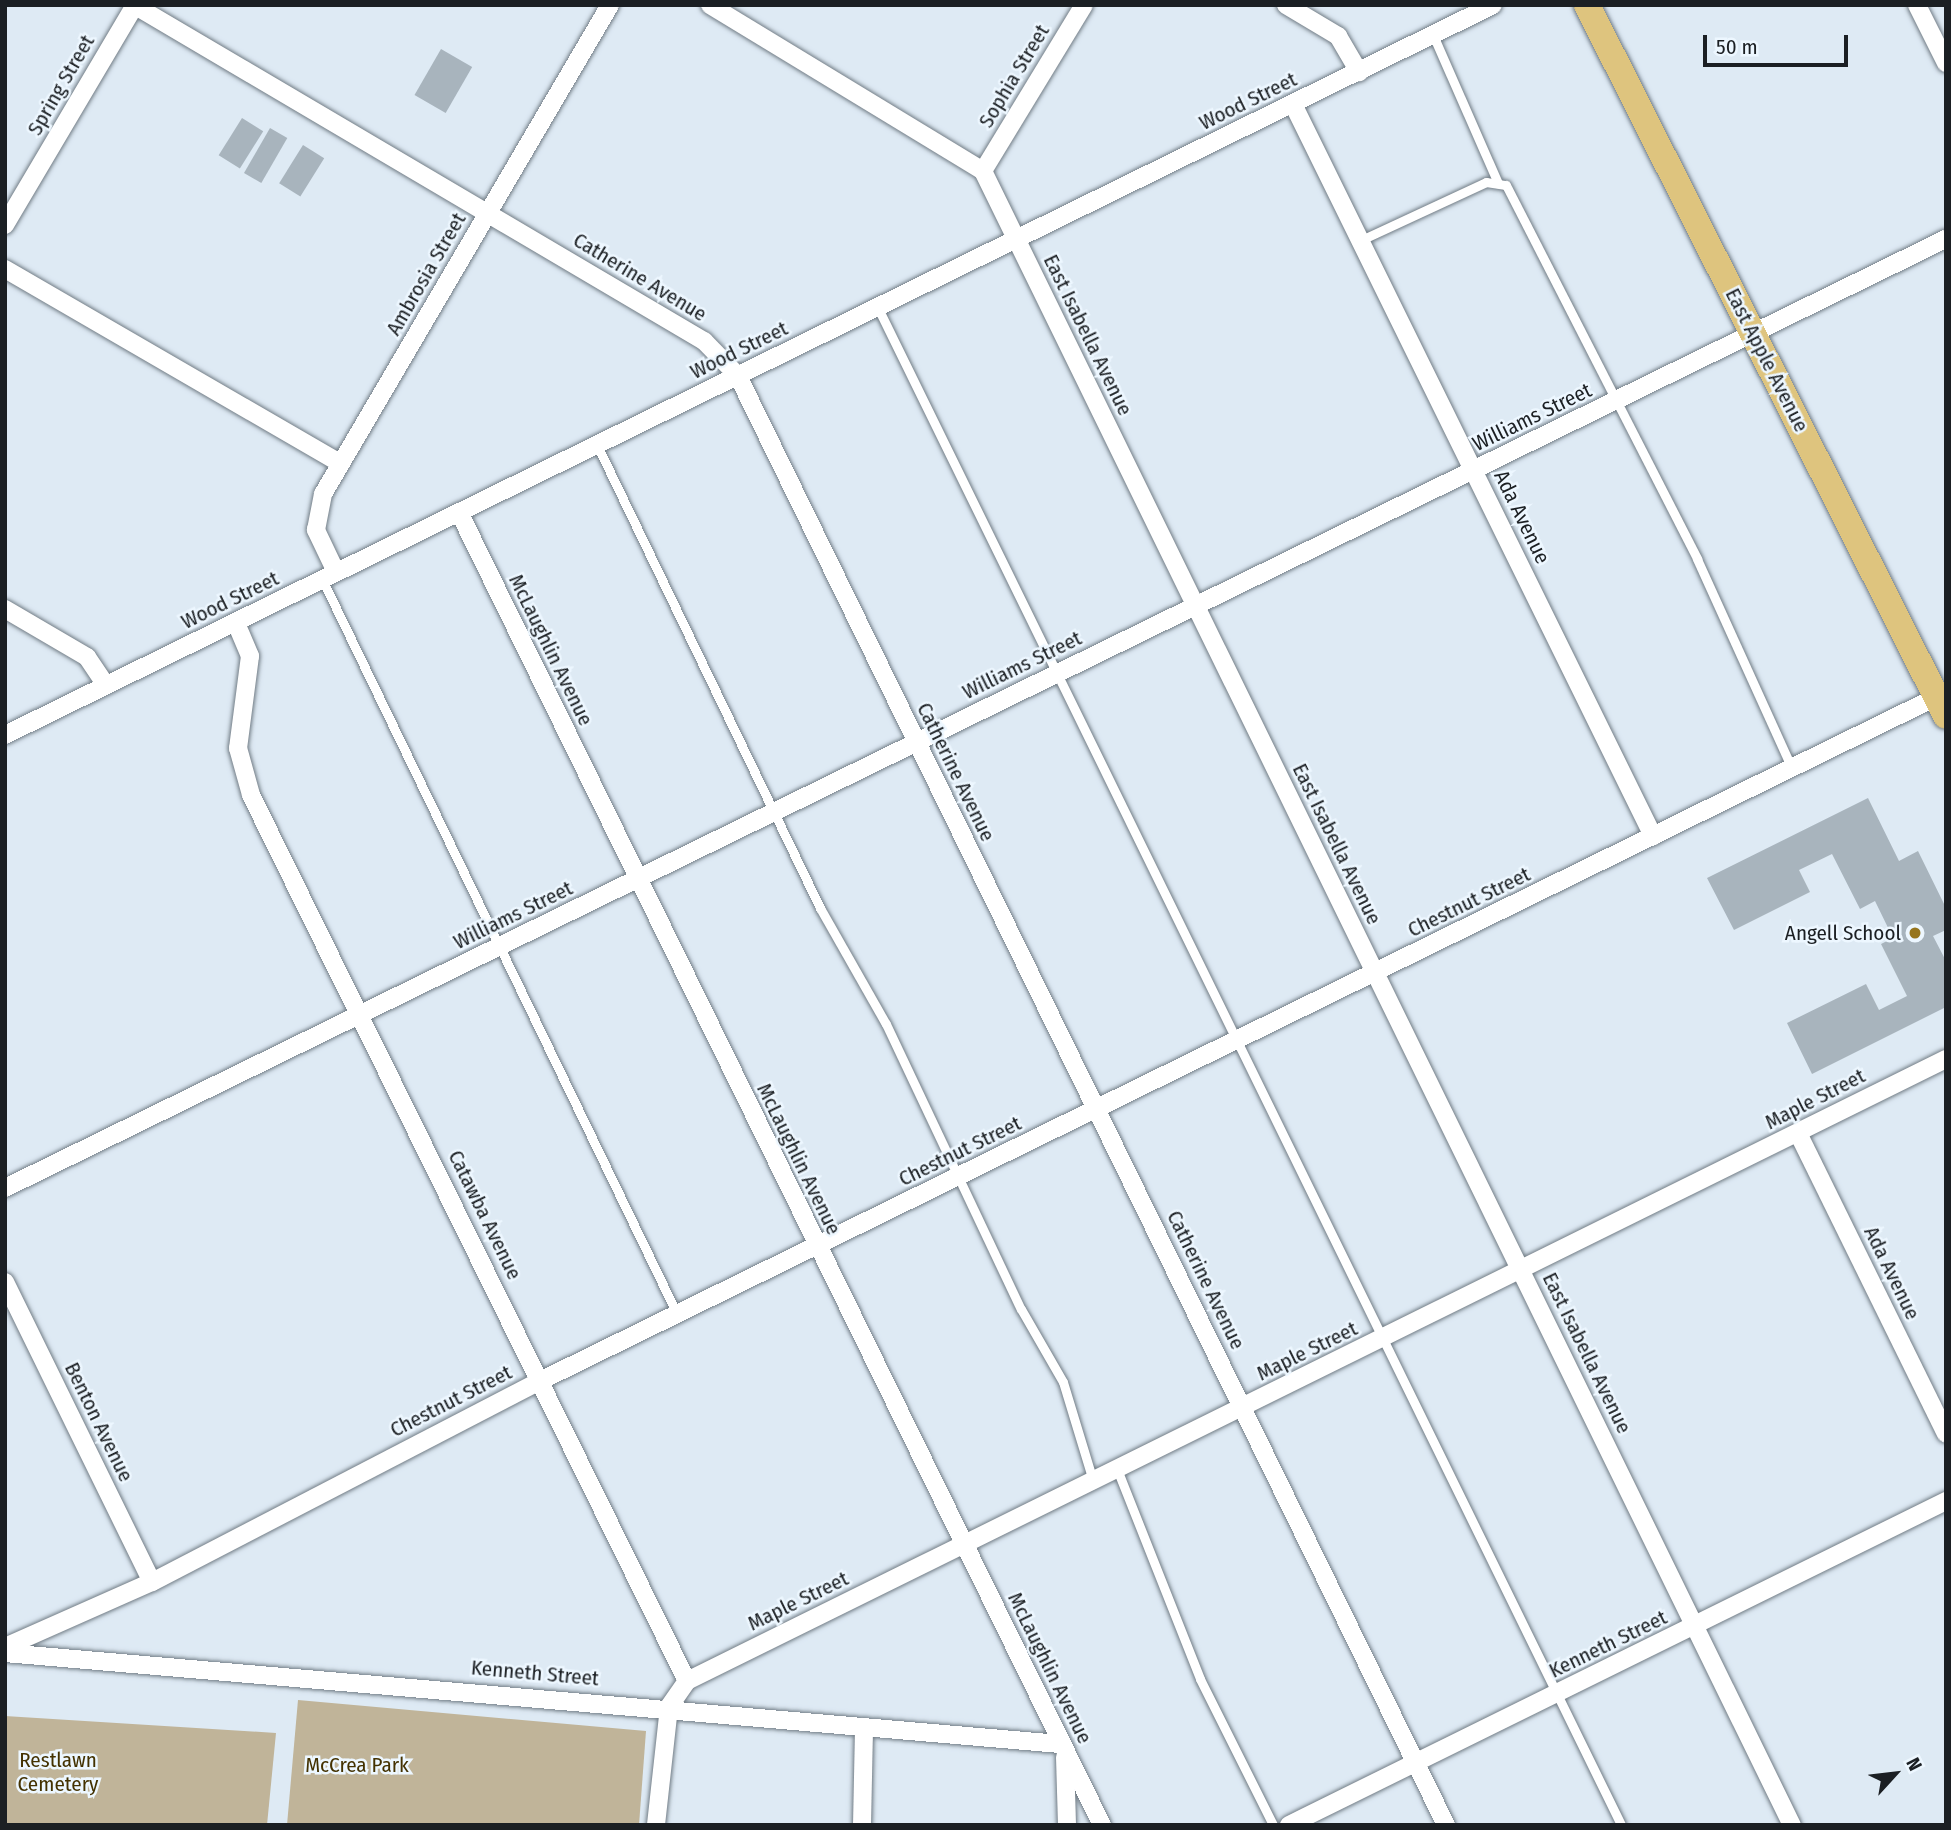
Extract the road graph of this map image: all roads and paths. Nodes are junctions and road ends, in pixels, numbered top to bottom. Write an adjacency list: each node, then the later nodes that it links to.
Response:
1 (134, 5): 15 (street, Catherine Avenue); 16 (street, Spring Street)
2 (610, 5): 15 (street, Ambrosia Street)
3 (710, 5): 13 (street)
4 (1084, 5): 13 (street, Sophia Street)
5 (1286, 5): 11 (street)
6 (1493, 5): 9 (street, Wood Street)
7 (1587, 5): 22 (main road, East Apple Avenue)
8 (1917, 5): 10 (street)
9 (1433, 35): 11 (street, Wood Street); 14 (lane)
10 (1946, 63)
11 (1359, 72): 12 (street, Wood Street)
12 (1293, 104): 17 (street, Wood Street); 19 (street, Ada Avenue)
13 (983, 171): 17 (street, East Isabella Avenue)
14 (1498, 183): 19 (lane); 24 (lane)
15 (488, 213): 23 (street, Catherine Avenue); 26 (street, Ambrosia Street)
16 (5, 225)
17 (1016, 239): 21 (street, Wood Street); 30 (street, East Isabella Avenue)
18 (1946, 239): 22 (street, Williams Street)
19 (1359, 240): 27 (street, Ada Avenue)
20 (5, 269): 26 (street)
21 (877, 306): 23 (street, Wood Street); 33 (lane)
22 (1753, 333): 24 (street, Williams Street); 35 (main road, East Apple Avenue)
23 (738, 376): 25 (street, Wood Street); 37 (street, Catherine Avenue)
24 (1616, 401): 27 (street, Williams Street); 38 (lane)
25 (597, 445): 28 (street, Wood Street); 39 (lane)
26 (341, 464): 29 (street, Ambrosia Street)
27 (1474, 470): 30 (street, Williams Street); 40 (street, Ada Avenue)
28 (459, 512): 29 (street, Wood Street); 41 (street, McLaughlin Avenue)
29 (329, 576): 32 (street, Wood Street); 42 (lane)
30 (1196, 607): 33 (street, Williams Street); 43 (street, East Isabella Avenue)
31 (5, 609): 34 (street)
32 (236, 623): 34 (street, Wood Street); 44 (street, Catawba Avenue)
33 (1057, 673): 37 (street, Williams Street); 45 (lane)
34 (106, 685): 36 (street, Wood Street)
35 (1941, 706): 38 (street, Chestnut Street)
36 (5, 735)
37 (916, 743): 39 (street, Williams Street); 47 (street, Catherine Avenue)
38 (1791, 768): 40 (street, Chestnut Street)
39 (776, 811): 41 (street, Williams Street); 49 (lane)
40 (1653, 836): 43 (street, Chestnut Street)
41 (636, 880): 42 (street, Williams Street); 51 (street, McLaughlin Avenue)
42 (501, 946): 44 (street, Williams Street); 54 (lane)
43 (1375, 974): 45 (street, Chestnut Street); 52 (street, East Isabella Avenue)
44 (361, 1014): 50 (street, Williams Street); 56 (street, Catawba Avenue)
45 (1237, 1041): 47 (street, Chestnut Street); 55 (lane)
46 (1946, 1059): 48 (street, Maple Street)
47 (1096, 1110): 49 (street, Chestnut Street); 57 (street, Catherine Avenue)
48 (1798, 1133): 52 (street, Maple Street); 58 (street, Ada Avenue)
49 (957, 1180): 51 (street, Chestnut Street); 60 (lane)
50 (5, 1188)
51 (816, 1246): 54 (street, Chestnut Street); 62 (street, McLaughlin Avenue)
52 (1521, 1270): 55 (street, Maple Street); 64 (street, East Isabella Avenue)
53 (5, 1282): 63 (street, Benton Avenue)
54 (677, 1314): 56 (street, Chestnut Street)
55 (1382, 1340): 57 (street, Maple Street); 68 (lane)
56 (540, 1381): 63 (street, Chestnut Street); 67 (street, Catawba Avenue)
57 (1244, 1407): 59 (street, Maple Street); 72 (street, Catherine Avenue)
58 (1946, 1434)
59 (1117, 1469): 60 (street, Maple Street); 77 (lane)
60 (1093, 1481): 62 (street, Maple Street)
61 (1946, 1501): 64 (street, Kenneth Street)
62 (964, 1544): 67 (street, Maple Street); 71 (street, McLaughlin Avenue)
63 (152, 1582): 65 (street, Chestnut Street)
64 (1695, 1627): 68 (street, Kenneth Street); 81 (street, East Isabella Avenue)
65 (5, 1647)
66 (5, 1653): 69 (street, Kenneth Street)
67 (687, 1681): 69 (street)
68 (1557, 1694): 72 (street, Kenneth Street); 80 (lane)
69 (669, 1707): 70 (street, Kenneth Street); 73 (street)
70 (864, 1727): 71 (street, Kenneth Street); 74 (street)
71 (1063, 1747): 75 (street); 76 (street, McLaughlin Avenue)
72 (1416, 1763): 78 (street, Kenneth Street); 79 (street, Catherine Avenue)
73 (656, 1825)
74 (862, 1825)
75 (1067, 1825)
76 (1102, 1825)
77 (1273, 1825)
78 (1289, 1825)
79 (1446, 1825)
80 (1621, 1825)
81 (1792, 1825)

